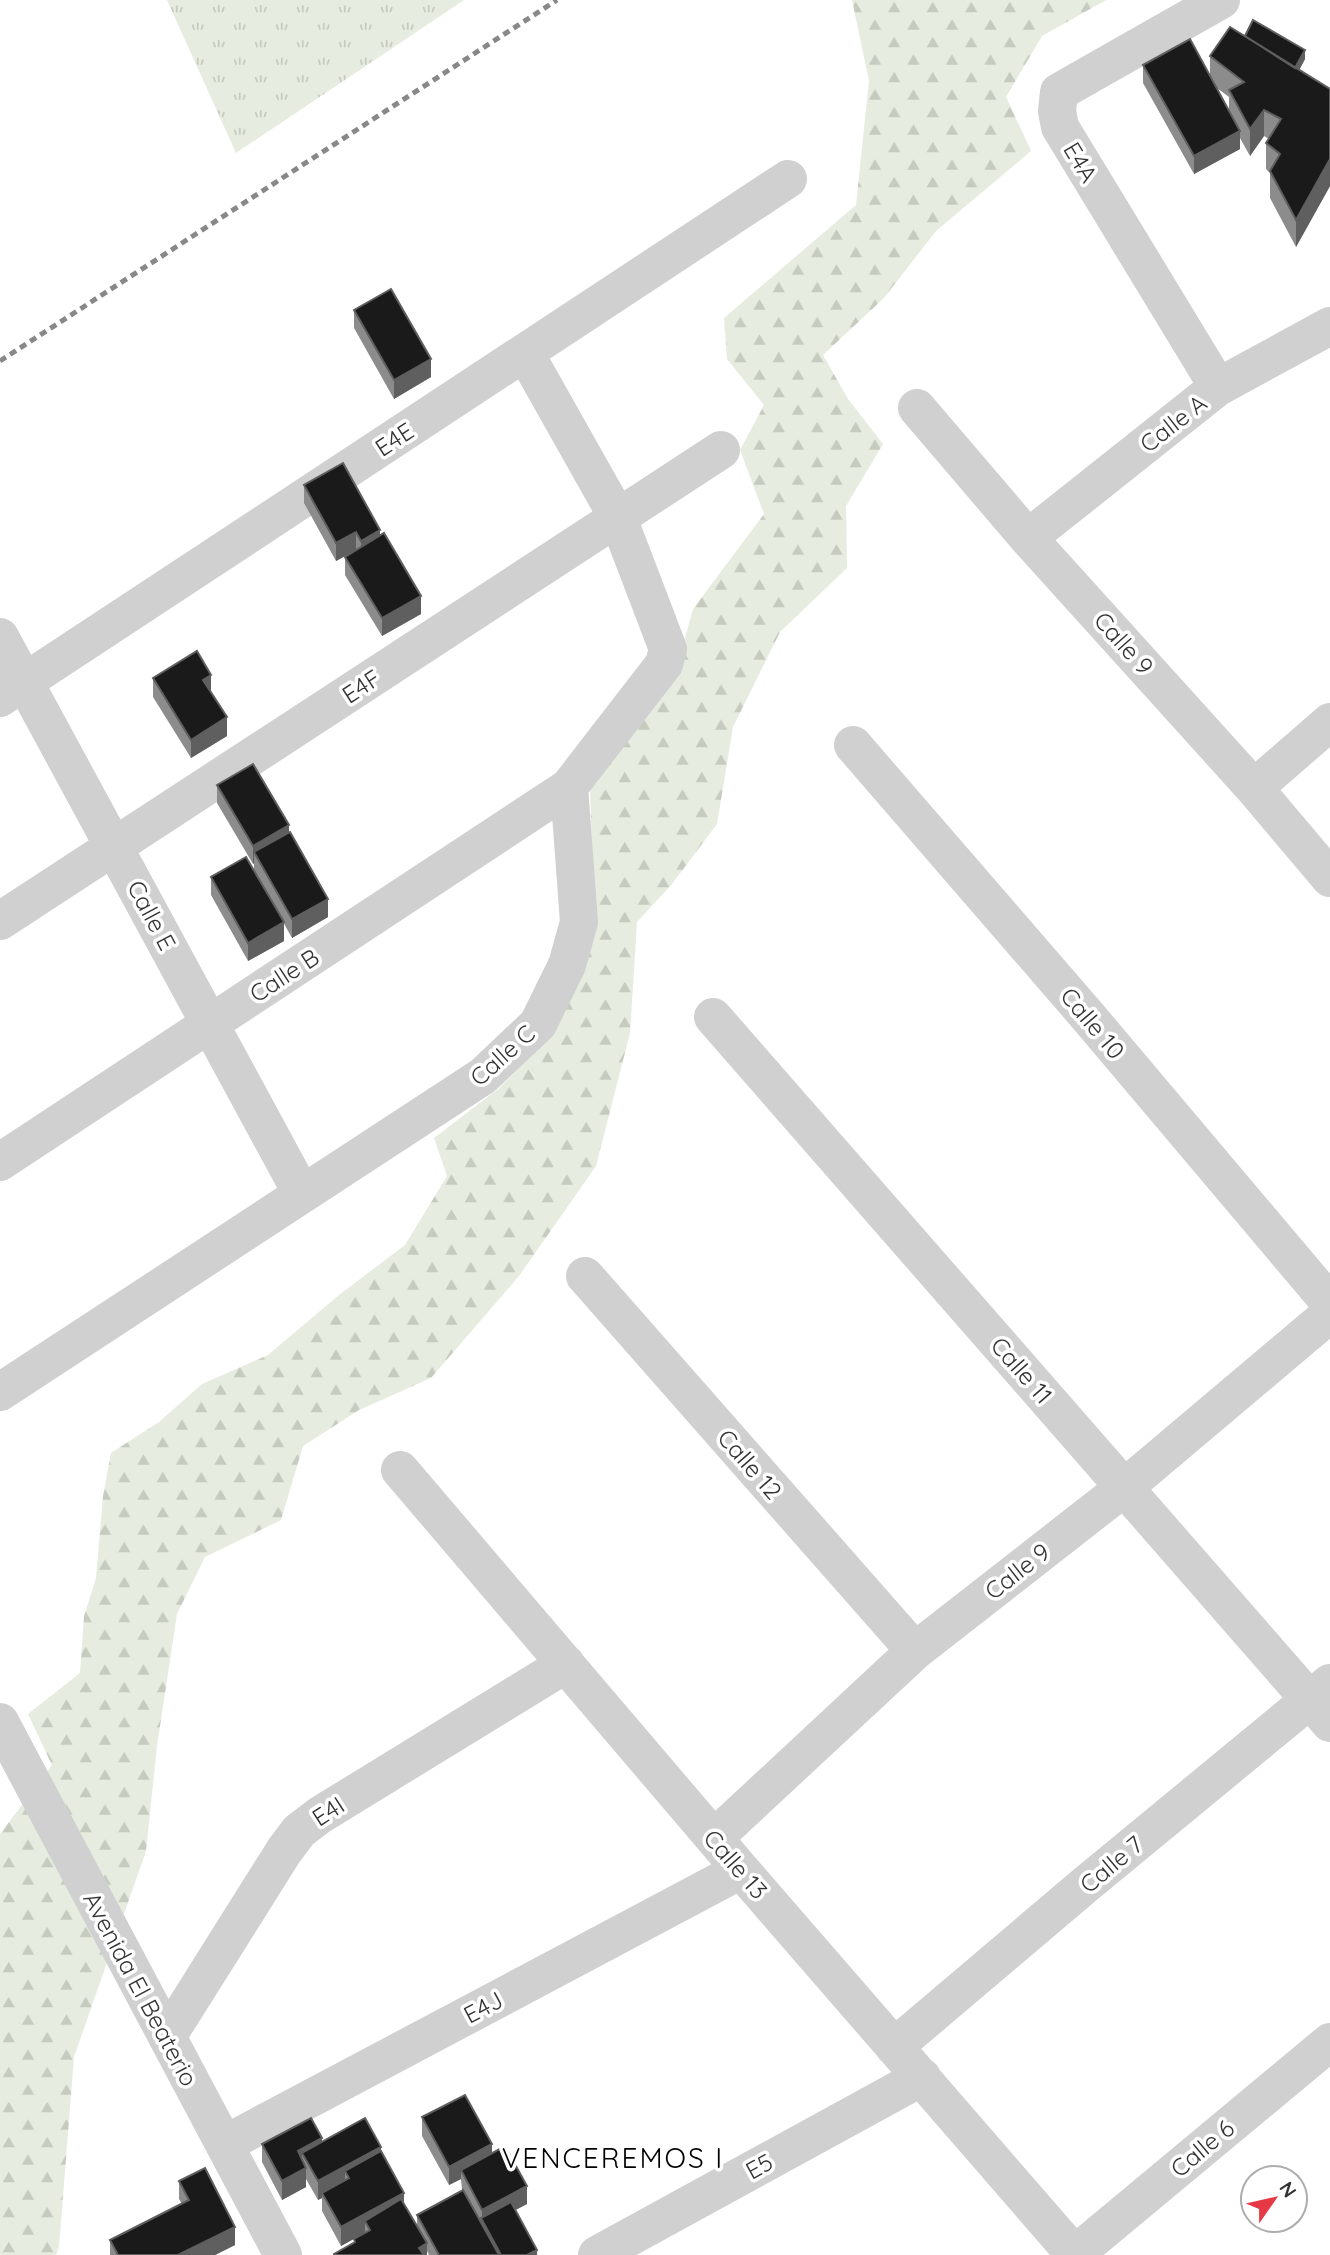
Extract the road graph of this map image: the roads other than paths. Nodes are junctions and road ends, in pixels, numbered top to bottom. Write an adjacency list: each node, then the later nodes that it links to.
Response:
1 (1222, 0): 5 (street, E4A)
2 (788, 180): 4 (street, E4E)
3 (1330, 326): 5 (street, Calle A)
4 (525, 353): 8 (street); 11 (street, E4E)
5 (1218, 387): 9 (street, Calle A)
6 (917, 408): 9 (street, Calle 9)
7 (721, 450): 8 (street, E4F)
8 (618, 517): 14 (street); 16 (street, E4F)
9 (1028, 538): 15 (street, Calle 9)
10 (0, 636): 11 (street, Calle E)
11 (12, 690): 16 (street, Calle E)
12 (1330, 722): 15 (street)
13 (853, 745): 24 (street, Calle 10)
14 (569, 788): 20 (street, Calle B); 22 (street, Calle C)
15 (1254, 788): 17 (street, Calle 9)
16 (114, 847): 18 (street, E4F); 20 (street, Calle E)
17 (1330, 878)
18 (0, 921)
19 (713, 1017): 28 (street, Calle 11)
20 (210, 1023): 21 (street, Calle B); 22 (street, Calle E)
21 (0, 1161)
22 (302, 1194): 26 (street, Calle C)
23 (585, 1276): 29 (street, Calle 12)
24 (1330, 1304)
25 (1330, 1314): 28 (street, Calle 9)
26 (0, 1392)
27 (400, 1470): 30 (street, Calle 13)
28 (1125, 1487): 29 (street, Calle 9); 31 (street, Calle 11)
29 (915, 1651): 33 (street, Calle 9)
30 (566, 1664): 33 (street, Calle 13); 35 (street, E4I)
31 (1323, 1701): 37 (street, Calle 7)
32 (0, 1723): 35 (street, Avenida El Beaterio)
33 (714, 1838): 34 (street, Calle 13)
34 (741, 1870): 37 (street, Calle 13); 39 (street, E4J)
35 (167, 2037): 39 (street, Avenida El Beaterio)
36 (1330, 2042): 42 (street, Calle 6)
37 (894, 2047): 38 (street, Calle 13)
38 (922, 2077): 41 (street, E5); 42 (street, Calle 13)
39 (225, 2144): 40 (street, Avenida El Beaterio)
40 (283, 2255)
41 (597, 2255)
42 (1075, 2255)

